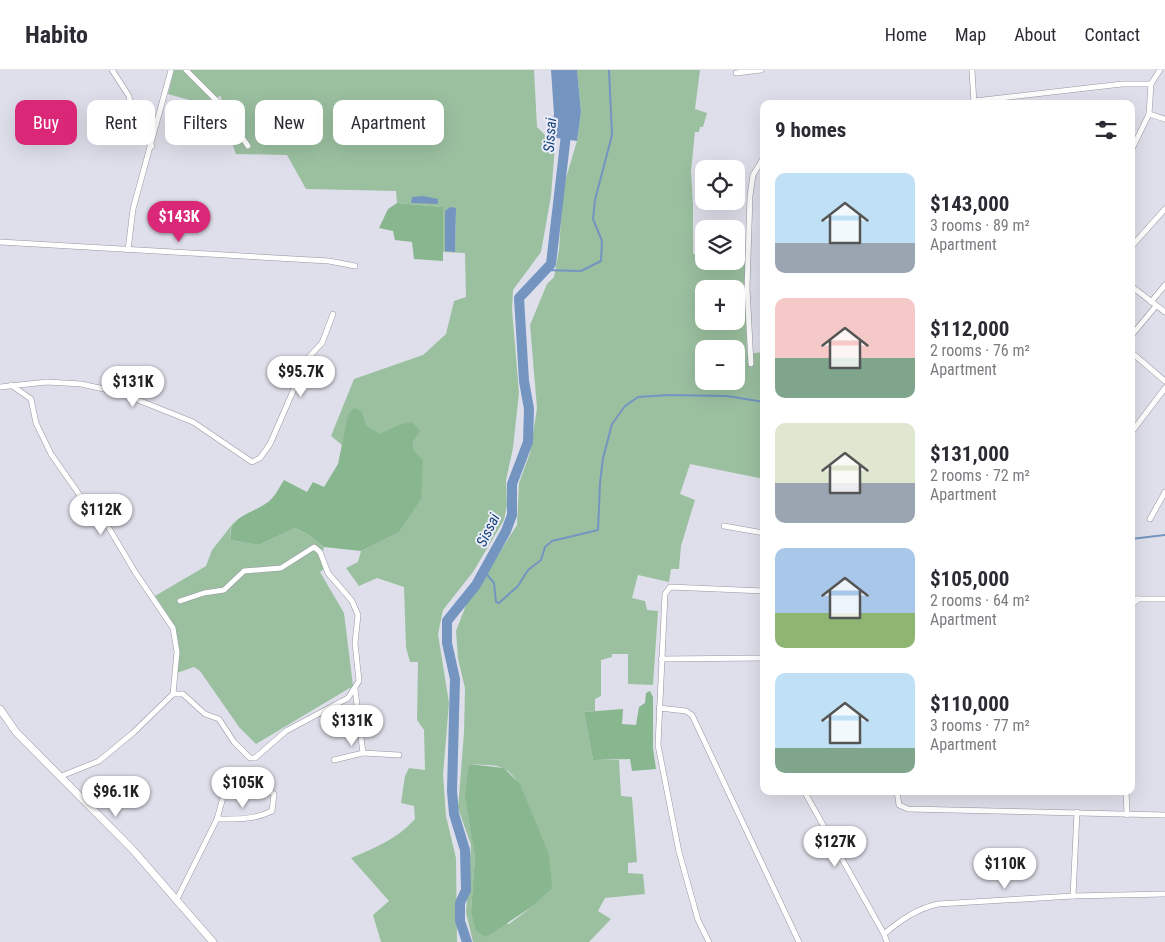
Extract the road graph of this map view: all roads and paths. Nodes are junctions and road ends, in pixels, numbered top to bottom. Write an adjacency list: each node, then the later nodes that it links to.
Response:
1 (112, 70): 14 (street)
2 (171, 70): 14 (street)
3 (186, 70): 15 (street)
4 (761, 70): 7 (street)
5 (972, 70): 9 (street)
6 (1160, 70): 8 (street)
7 (736, 73)
8 (1151, 84): 10 (street); 11 (street)
9 (974, 100)
10 (997, 100)
11 (1149, 114): 12 (street); 13 (street)
12 (1165, 119)
13 (1135, 139)
14 (152, 146): 20 (street)
15 (248, 146)
16 (760, 164): 30 (street)
17 (1165, 209): 19 (street)
18 (0, 242): 20 (street)
19 (1135, 243)
20 (128, 250): 21 (street)
21 (355, 266)
22 (1165, 285): 24 (street)
23 (1135, 289): 24 (street)
24 (1150, 302): 25 (street)
25 (1156, 306): 26 (street); 28 (street)
26 (1165, 312)
27 (333, 314): 32 (street)
28 (1135, 331)
29 (1135, 355): 31 (street)
30 (751, 364)
31 (1165, 381)
32 (10, 385): 33 (street); 48 (street)
33 (0, 386)
34 (1165, 388): 35 (street)
35 (1135, 429)
36 (1165, 492): 37 (street)
37 (1150, 519)
38 (724, 526): 39 (street)
39 (760, 532)
40 (760, 591): 46 (street)
41 (1138, 599): 42 (street); 44 (street)
42 (1165, 599)
43 (180, 601): 47 (street)
44 (1135, 602)
45 (760, 658): 46 (street)
46 (661, 659): 49 (street)
47 (355, 689): 48 (street); 51 (street)
48 (173, 694): 54 (street)
49 (659, 708): 67 (street); 68 (street)
50 (0, 709): 54 (street)
51 (363, 753): 52 (street); 53 (street)
52 (399, 755)
53 (334, 760)
54 (58, 777): 64 (street)
55 (806, 795): 65 (street)
56 (898, 795): 58 (street)
57 (1126, 795): 59 (street)
58 (1077, 812): 59 (street); 63 (street)
59 (1127, 815): 60 (street)
60 (1165, 815)
61 (218, 819): 61 (street); 64 (street)
62 (1165, 894): 63 (street)
63 (1073, 896): 65 (street)
64 (177, 899): 66 (street)
65 (884, 934): 69 (street)
66 (213, 942)
67 (709, 942)
68 (799, 942)
69 (887, 942)

